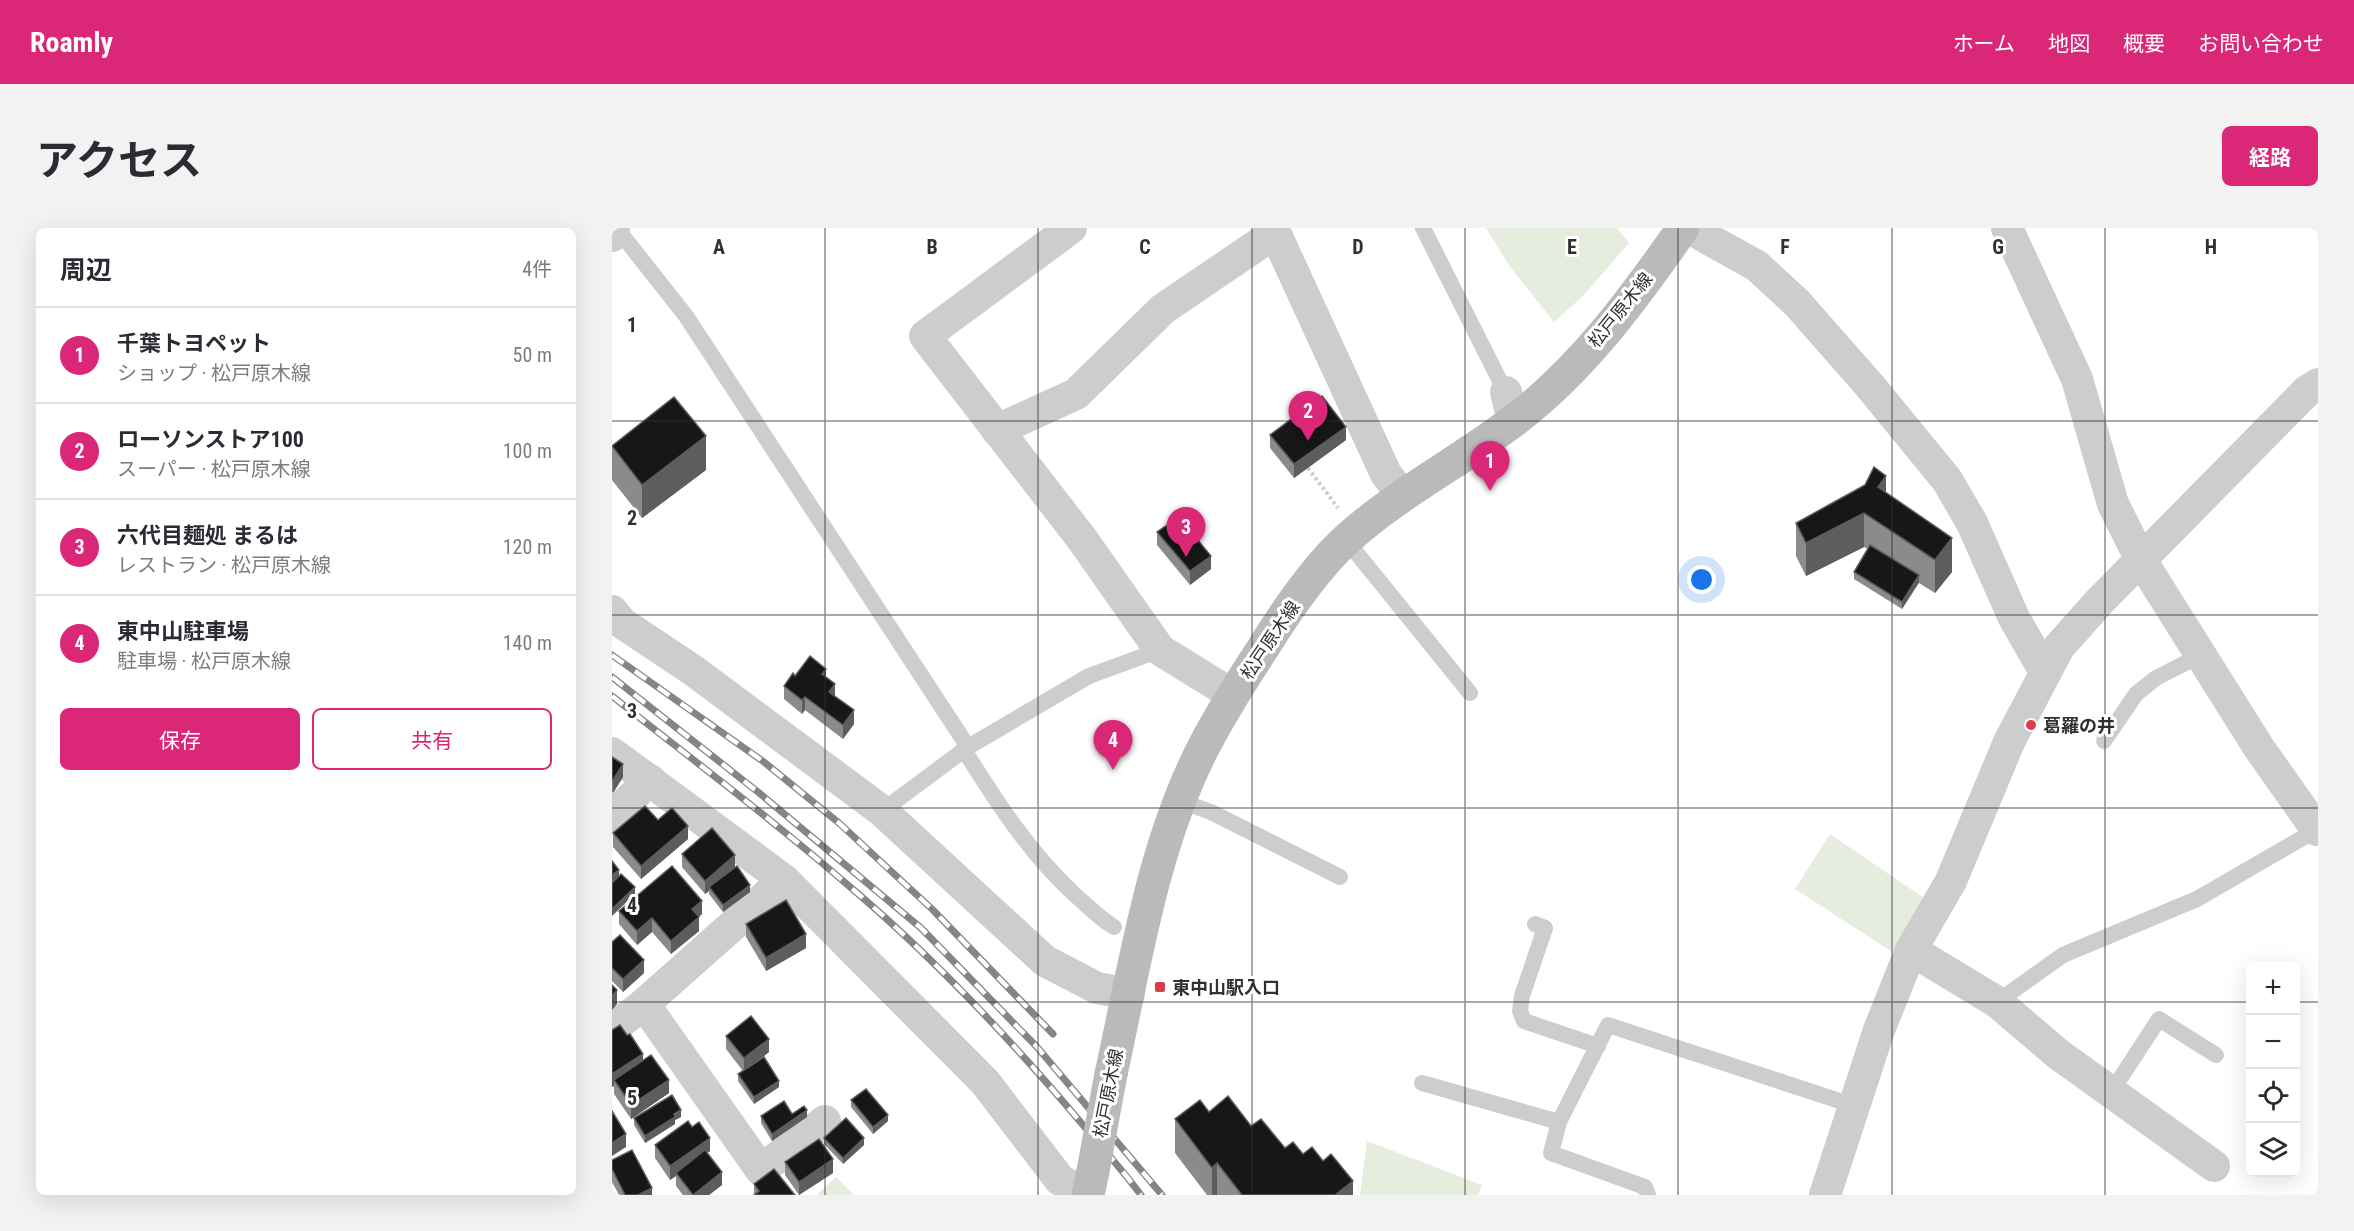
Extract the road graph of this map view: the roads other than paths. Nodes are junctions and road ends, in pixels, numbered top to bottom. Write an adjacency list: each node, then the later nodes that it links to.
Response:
1 (1071, 228): 9 (street)
2 (1423, 228): 8 (lane)
3 (2007, 228): 12 (street)
4 (1680, 230): 8 (main road, 松戸原木線); 16 (street)
5 (1274, 231): 9 (street); 10 (street)
6 (613, 232): 20 (lane)
7 (2318, 384): 12 (street)
8 (1508, 402): 10 (main road, 松戸原木線)
9 (997, 430): 14 (street)
10 (1402, 495): 11 (main road, 松戸原木線)
11 (1346, 540): 17 (lane); 18 (main road, 松戸原木線)
12 (2141, 560): 15 (street); 16 (street)
13 (612, 611): 24 (street)
14 (1160, 650): 18 (street); 20 (lane)
15 (2201, 655): 19 (lane); 26 (street)
16 (2045, 672): 31 (street)
17 (1470, 693)
18 (1233, 695): 23 (main road, 松戸原木線)
19 (2104, 741)
20 (966, 748): 24 (lane); 30 (lane)
21 (612, 753): 22 (street)
22 (650, 780): 25 (street); 28 (street)
23 (1180, 801): 27 (lane); 32 (main road, 松戸原木線)
24 (882, 812): 32 (street)
25 (612, 816)
26 (2318, 830): 33 (lane)
27 (1340, 877)
28 (784, 880): 34 (street); 44 (street)
29 (1535, 924): 36 (lane)
30 (1113, 927)
31 (1911, 950): 33 (street); 40 (street)
32 (1129, 994): 44 (main road, 松戸原木線, bridge)
33 (1997, 1002): 39 (street)
34 (644, 1004): 35 (street); 41 (street)
35 (612, 1029)
36 (1598, 1046): 40 (lane); 42 (lane)
37 (2216, 1055): 39 (lane)
38 (1422, 1083): 42 (lane)
39 (2112, 1091): 43 (street)
40 (1855, 1106): 46 (street)
41 (825, 1121)
42 (1559, 1122): 45 (lane)
43 (2214, 1166)
44 (1090, 1187)
45 (1648, 1195)
46 (1825, 1195)

